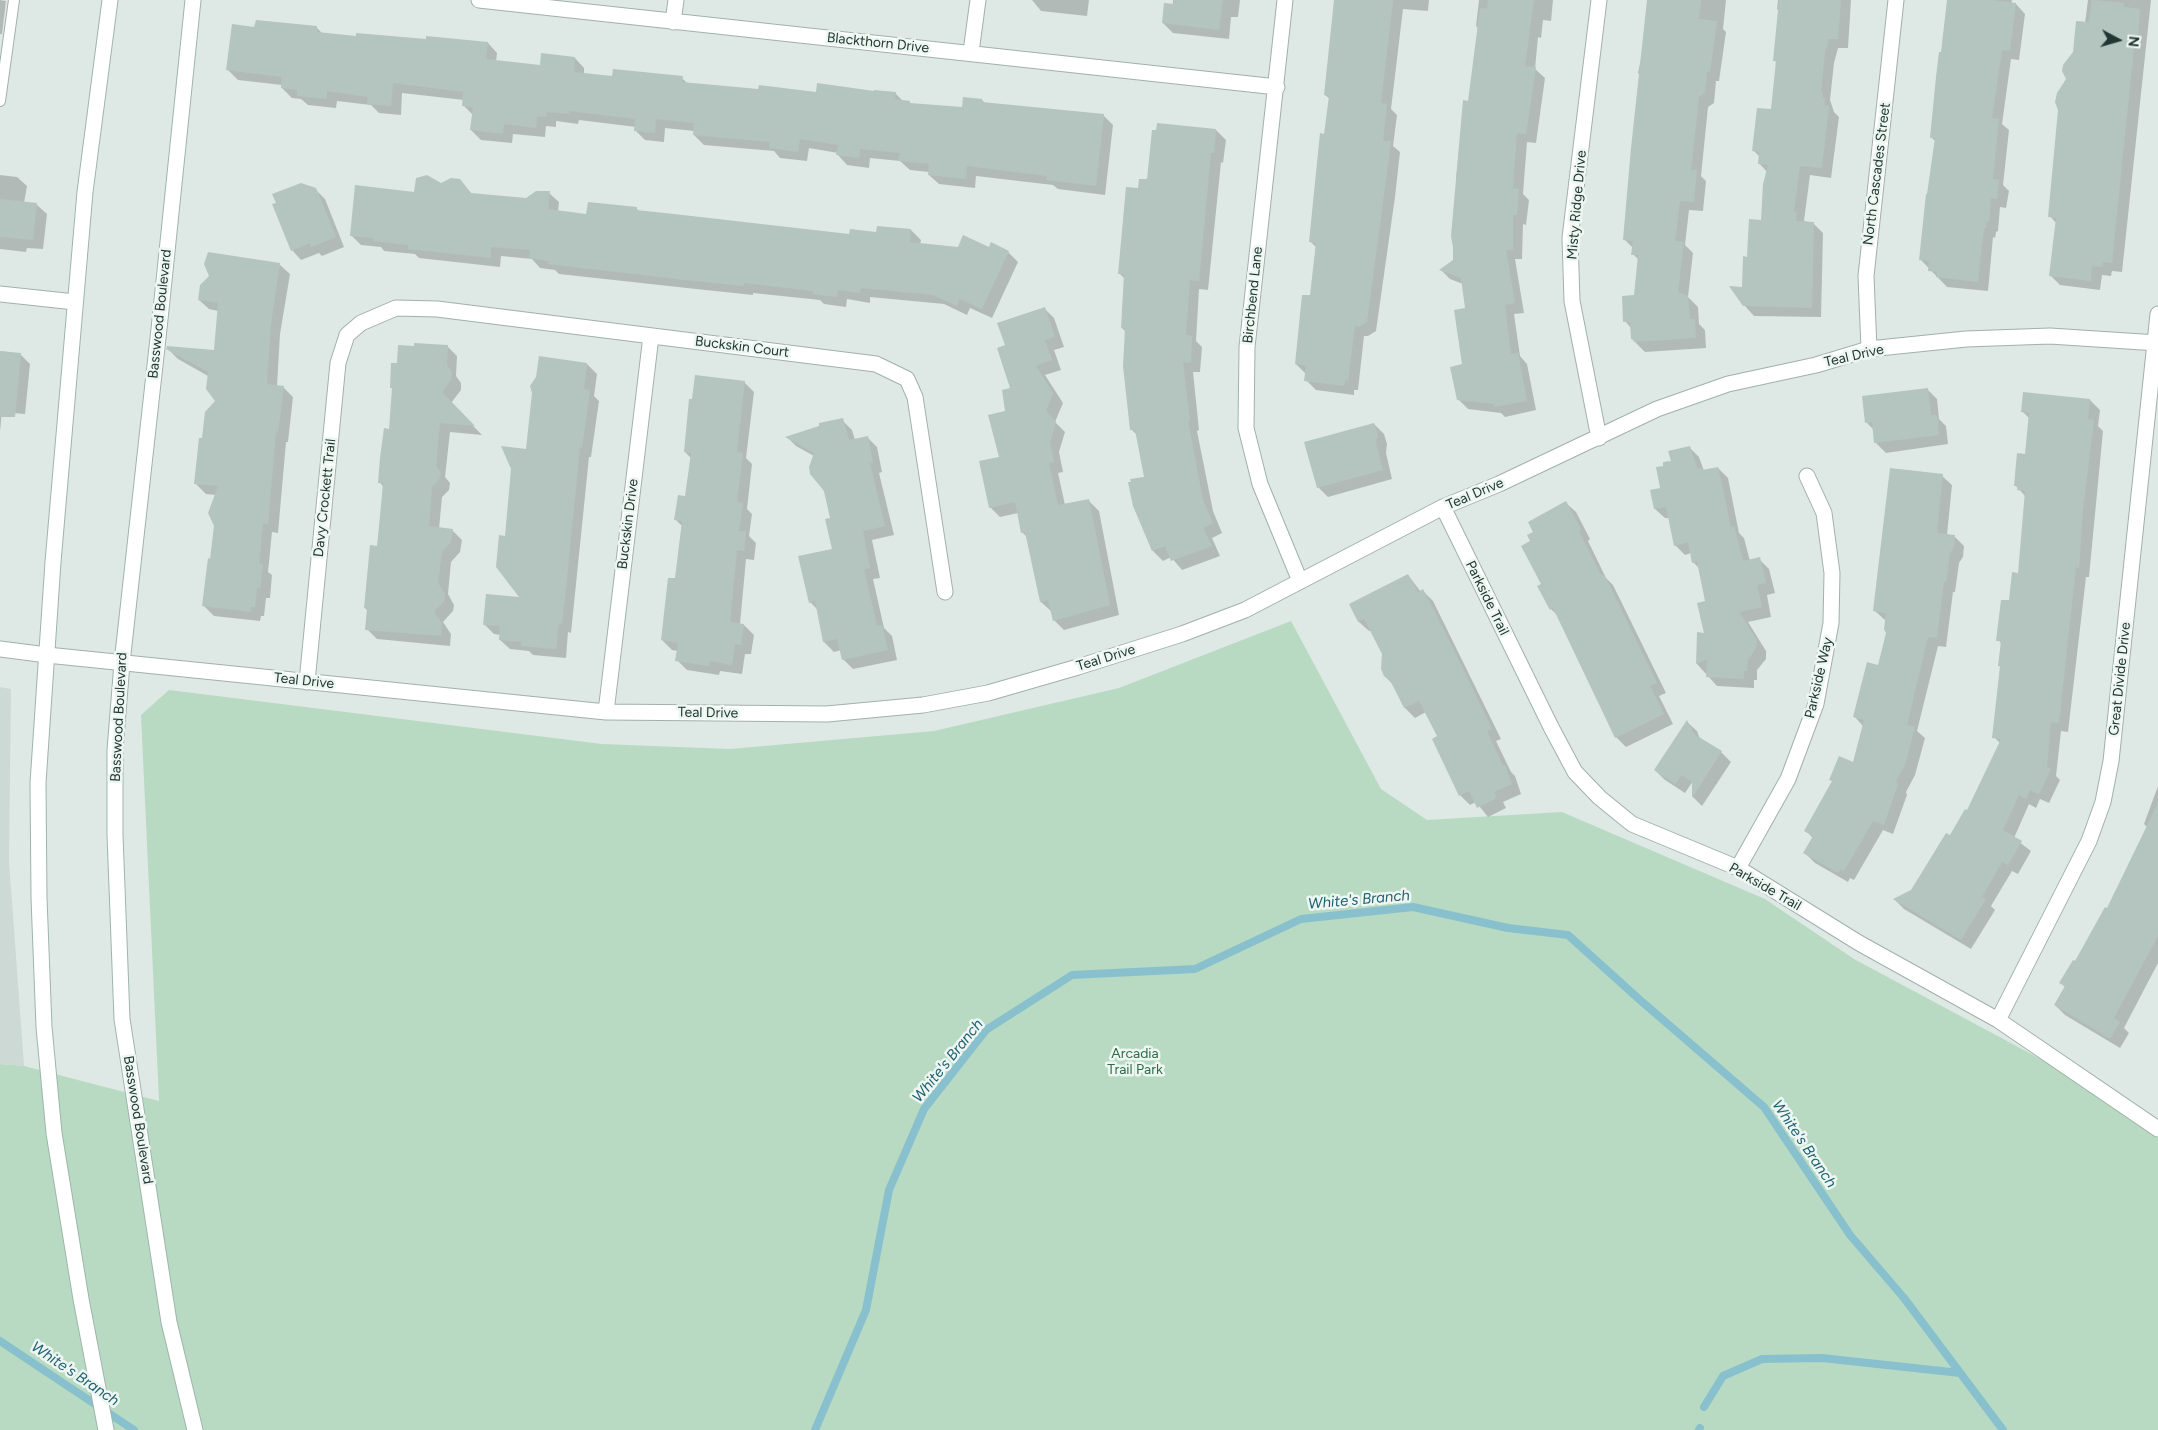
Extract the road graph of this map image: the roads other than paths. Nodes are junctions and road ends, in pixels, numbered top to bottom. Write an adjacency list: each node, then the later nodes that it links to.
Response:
1 (14, 0): 13 (lane)
2 (110, 0): 15 (street)
3 (193, 0): 28 (street, Basswood Boulevard)
4 (479, 0): 10 (street, Blackthorn Drive)
5 (676, 0): 10 (street)
6 (978, 0): 11 (street)
7 (1285, 0): 12 (street, Birchbend Lane)
8 (1599, 0): 21 (street, Misty Ridge Drive)
9 (1896, 0): 20 (street, North Cascades Street)
10 (674, 22): 11 (street, Blackthorn Drive)
11 (971, 52): 12 (street, Blackthorn Drive)
12 (1277, 87): 24 (street, Birchbend Lane)
13 (0, 101)
14 (0, 294): 15 (street)
15 (76, 302): 27 (street)
16 (2158, 314): 19 (street, Great Divide Drive)
17 (361, 323): 18 (street, Buckskin Court); 29 (street, Davy Crockett Trail)
18 (651, 336): 25 (street, Buckskin Court); 30 (street, Buckskin Drive)
19 (2156, 343): 20 (street, Teal Drive); 32 (street, Great Divide Drive)
20 (1869, 349): 21 (street, Teal Drive)
21 (1599, 438): 23 (street, Teal Drive)
22 (1807, 476): 31 (street, Parkside Way)
23 (1443, 507): 24 (street, Teal Drive); 31 (street, Parkside Trail)
24 (1300, 581): 30 (street, Teal Drive)
25 (945, 592)
26 (0, 649): 27 (street, Teal Drive)
27 (47, 655): 28 (street, Teal Drive); 34 (street)
28 (122, 663): 29 (street, Teal Drive); 35 (street, Basswood Boulevard)
29 (307, 682): 30 (street, Teal Drive)
30 (606, 712)
31 (1738, 868): 32 (street, Parkside Trail)
32 (1998, 1020): 33 (street, Parkside Trail)
33 (2158, 1129)
34 (106, 1430)
35 (195, 1430)

